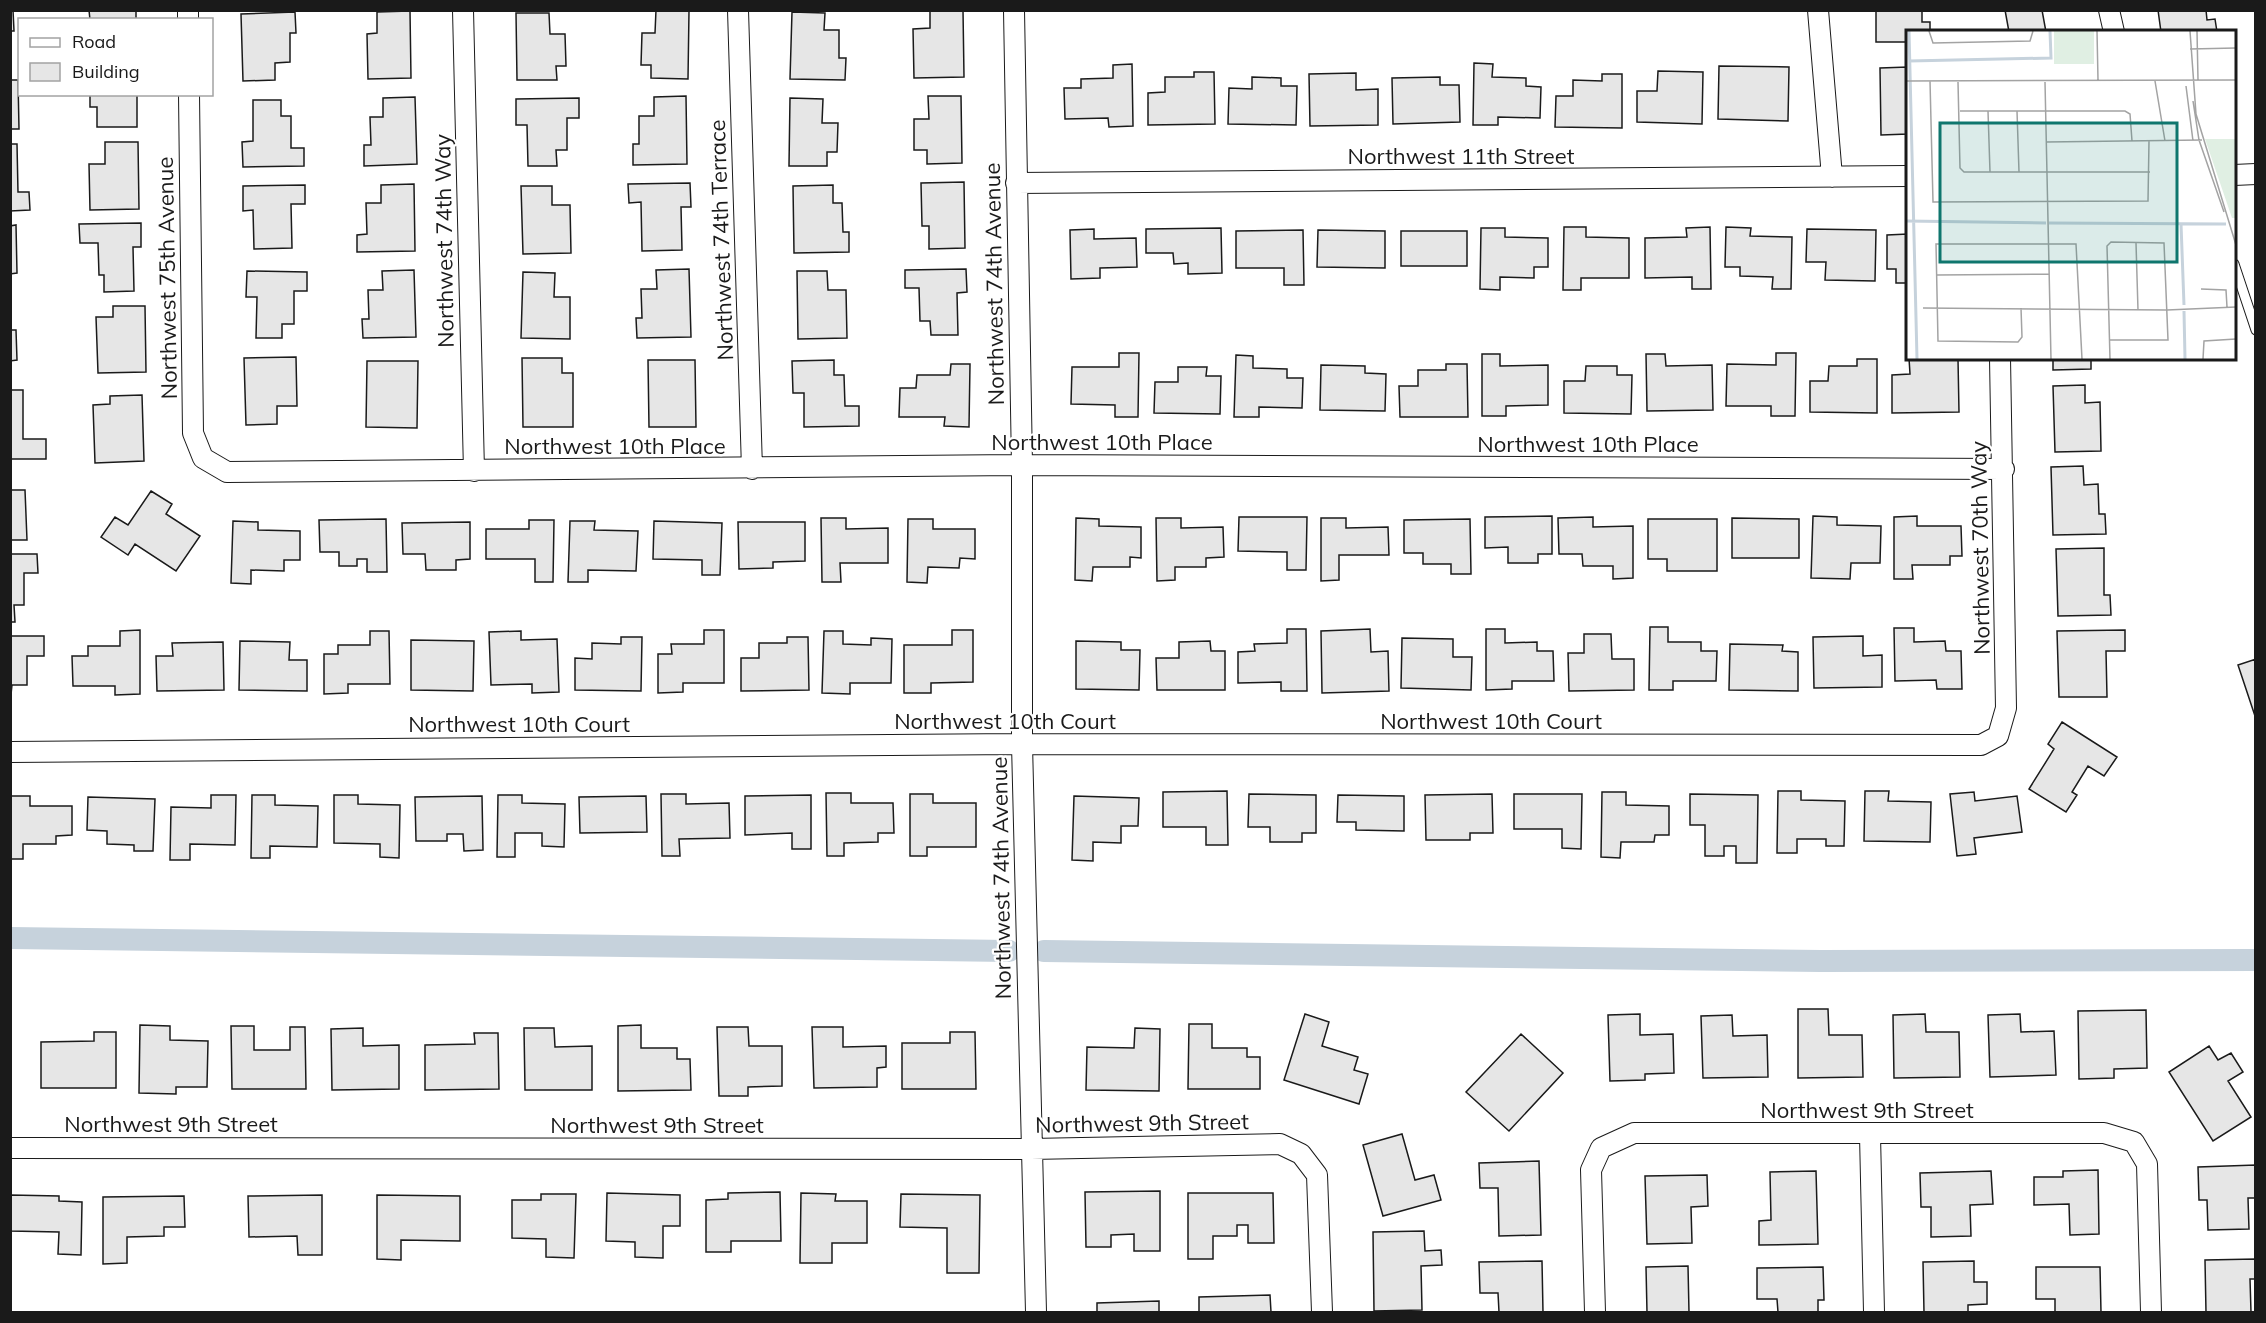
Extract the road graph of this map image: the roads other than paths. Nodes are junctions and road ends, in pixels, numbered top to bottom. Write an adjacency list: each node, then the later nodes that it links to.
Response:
1 (463, 10): 20 (street, Northwest 74th Way)
2 (738, 10): 18 (street, Northwest 74th Terrace)
3 (1014, 10): 12 (street, Northwest 74th Avenue)
4 (1818, 10): 11 (street)
5 (2109, 10): 6 (street)
6 (2114, 30)
7 (189, 96): 16 (street, Northwest 75th Avenue)
8 (2256, 174): 9 (street)
9 (2236, 175)
10 (1906, 176): 11 (street, Northwest 11th Street)
11 (1832, 177): 12 (street, Northwest 11th Street)
12 (1016, 183): 17 (street, Northwest 74th Avenue)
13 (2236, 267): 14 (lane)
14 (2256, 330)
15 (2000, 360): 19 (street, Northwest 70th Way)
16 (203, 458): 20 (street, Northwest 10th Place)
17 (1022, 465): 18 (street, Northwest 10th Place); 19 (street, Northwest 10th Place); 22 (street, Northwest 74th Avenue)
18 (752, 469): 20 (street, Northwest 10th Place)
19 (2004, 469): 21 (street, Northwest 70th Way)
20 (474, 471)
21 (1998, 736): 22 (street, Northwest 10th Court)
22 (1022, 744): 23 (street, Northwest 10th Court); 26 (street, Northwest 74th Avenue)
23 (10, 752)
24 (1870, 1135): 29 (street, Northwest 9th Street); 30 (street); 31 (street, Northwest 9th Street)
25 (10, 1148): 26 (street, Northwest 9th Street)
26 (1031, 1149): 27 (street, Northwest 74th Avenue); 28 (street, Northwest 9th Street)
27 (1036, 1312)
28 (1322, 1312)
29 (1595, 1312)
30 (1874, 1312)
31 (2151, 1312)

